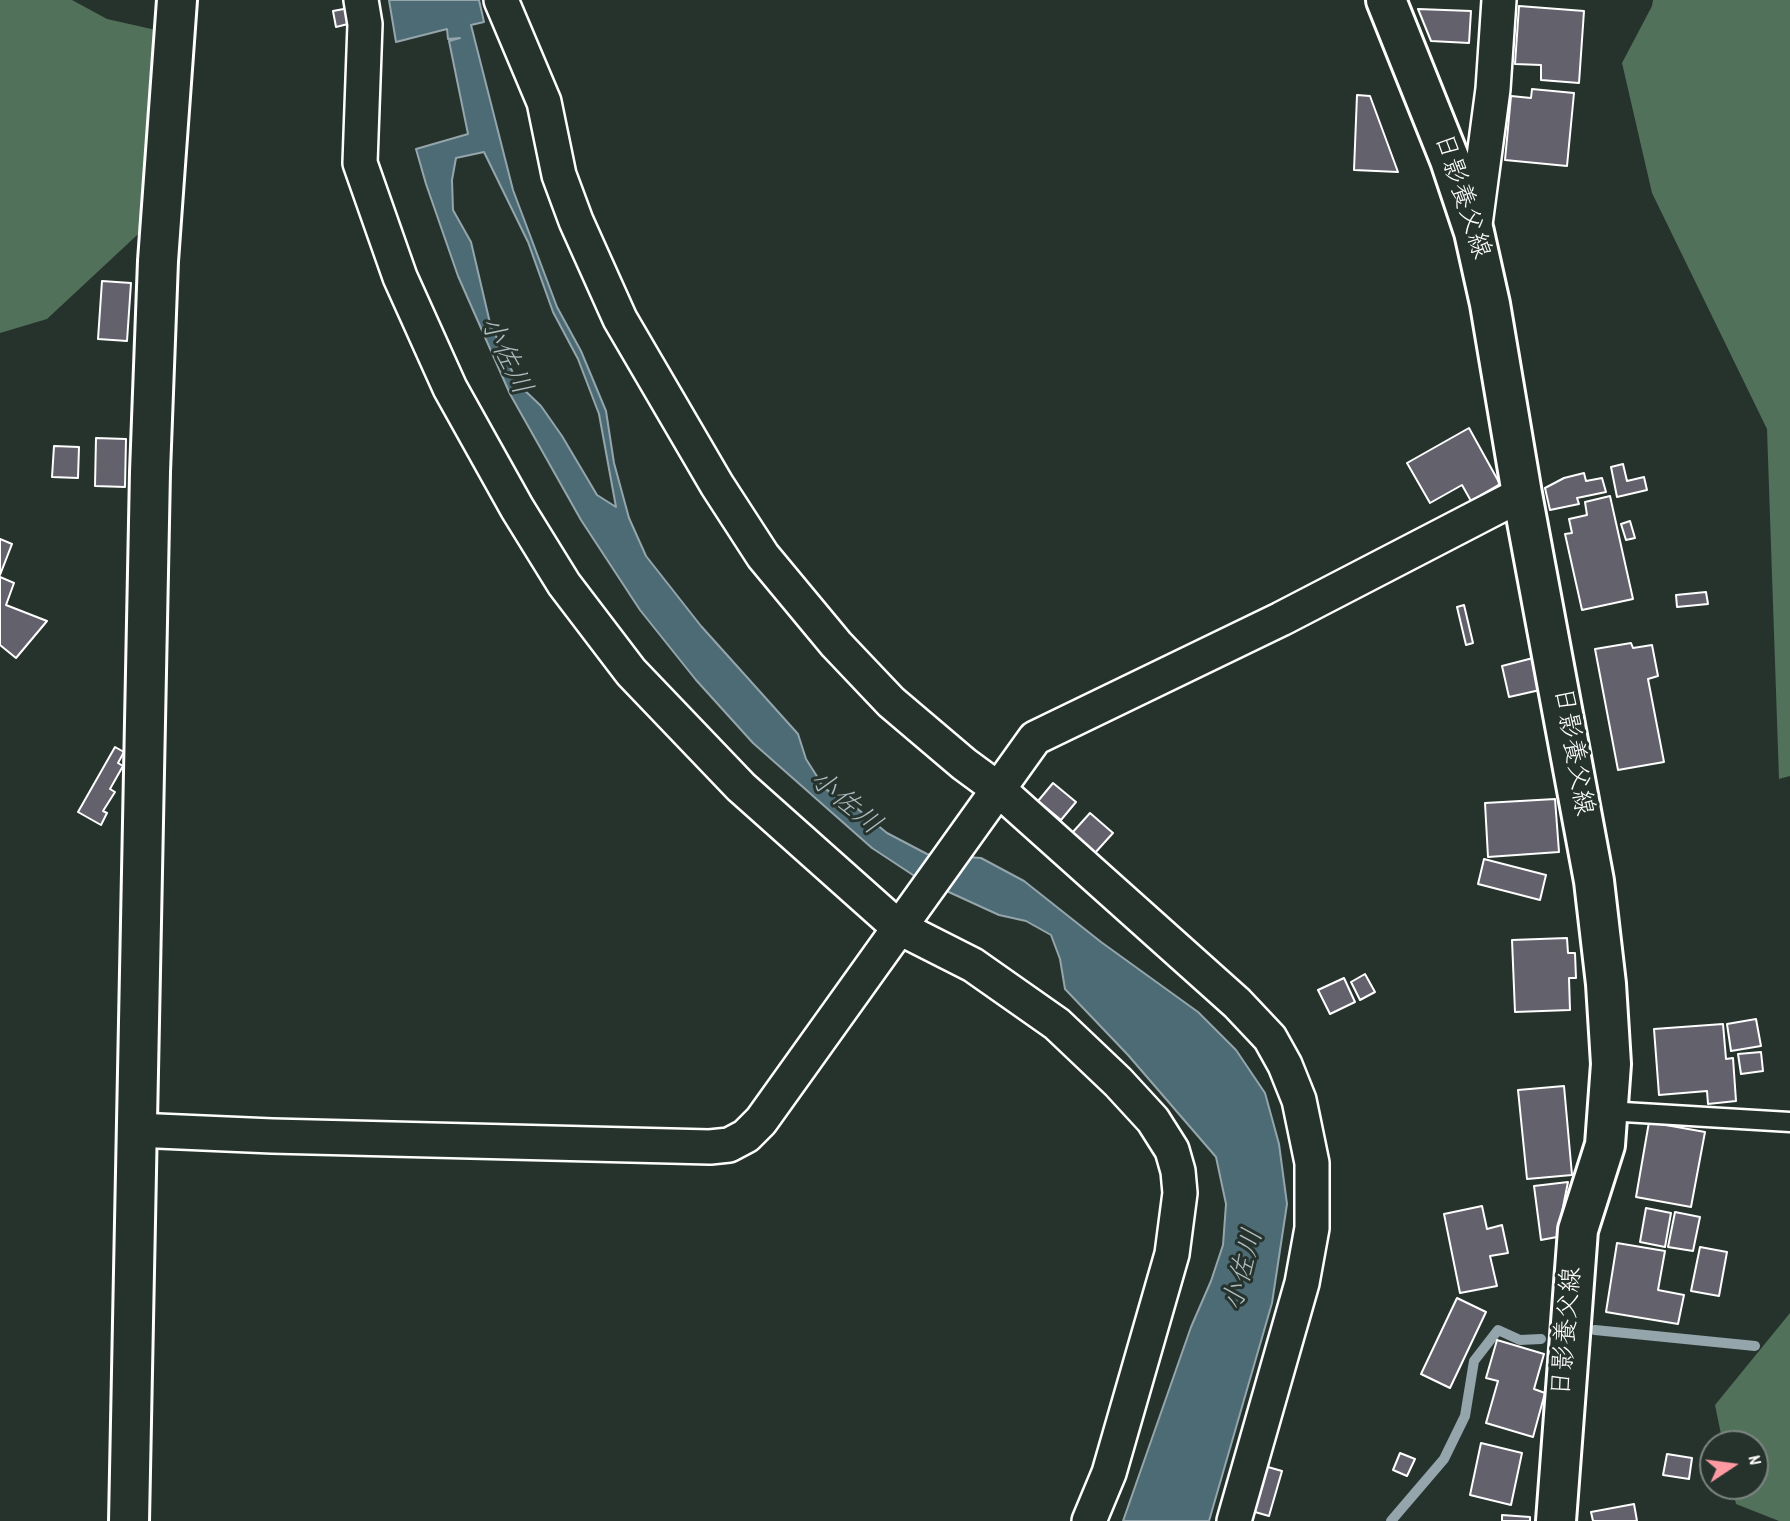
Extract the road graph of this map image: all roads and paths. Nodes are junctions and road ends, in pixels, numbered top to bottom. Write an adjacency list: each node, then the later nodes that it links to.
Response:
1 (177, 0): 12 (main road)
2 (360, 0): 9 (street)
3 (501, 0): 8 (street)
4 (1386, 0): 6 (main road, 日影養父線)
5 (1499, 0): 6 (street)
6 (1474, 232): 7 (main road, 日影養父線)
7 (1522, 494): 8 (street); 10 (main road, 日影養父線)
8 (993, 796): 9 (street); 15 (street)
9 (901, 924): 12 (street); 14 (street)
10 (1608, 1111): 11 (lane); 16 (main road, 日影養父線)
11 (1790, 1122)
12 (135, 1130): 13 (main road)
13 (129, 1521)
14 (1090, 1521)
15 (1234, 1521)
16 (1556, 1521)

